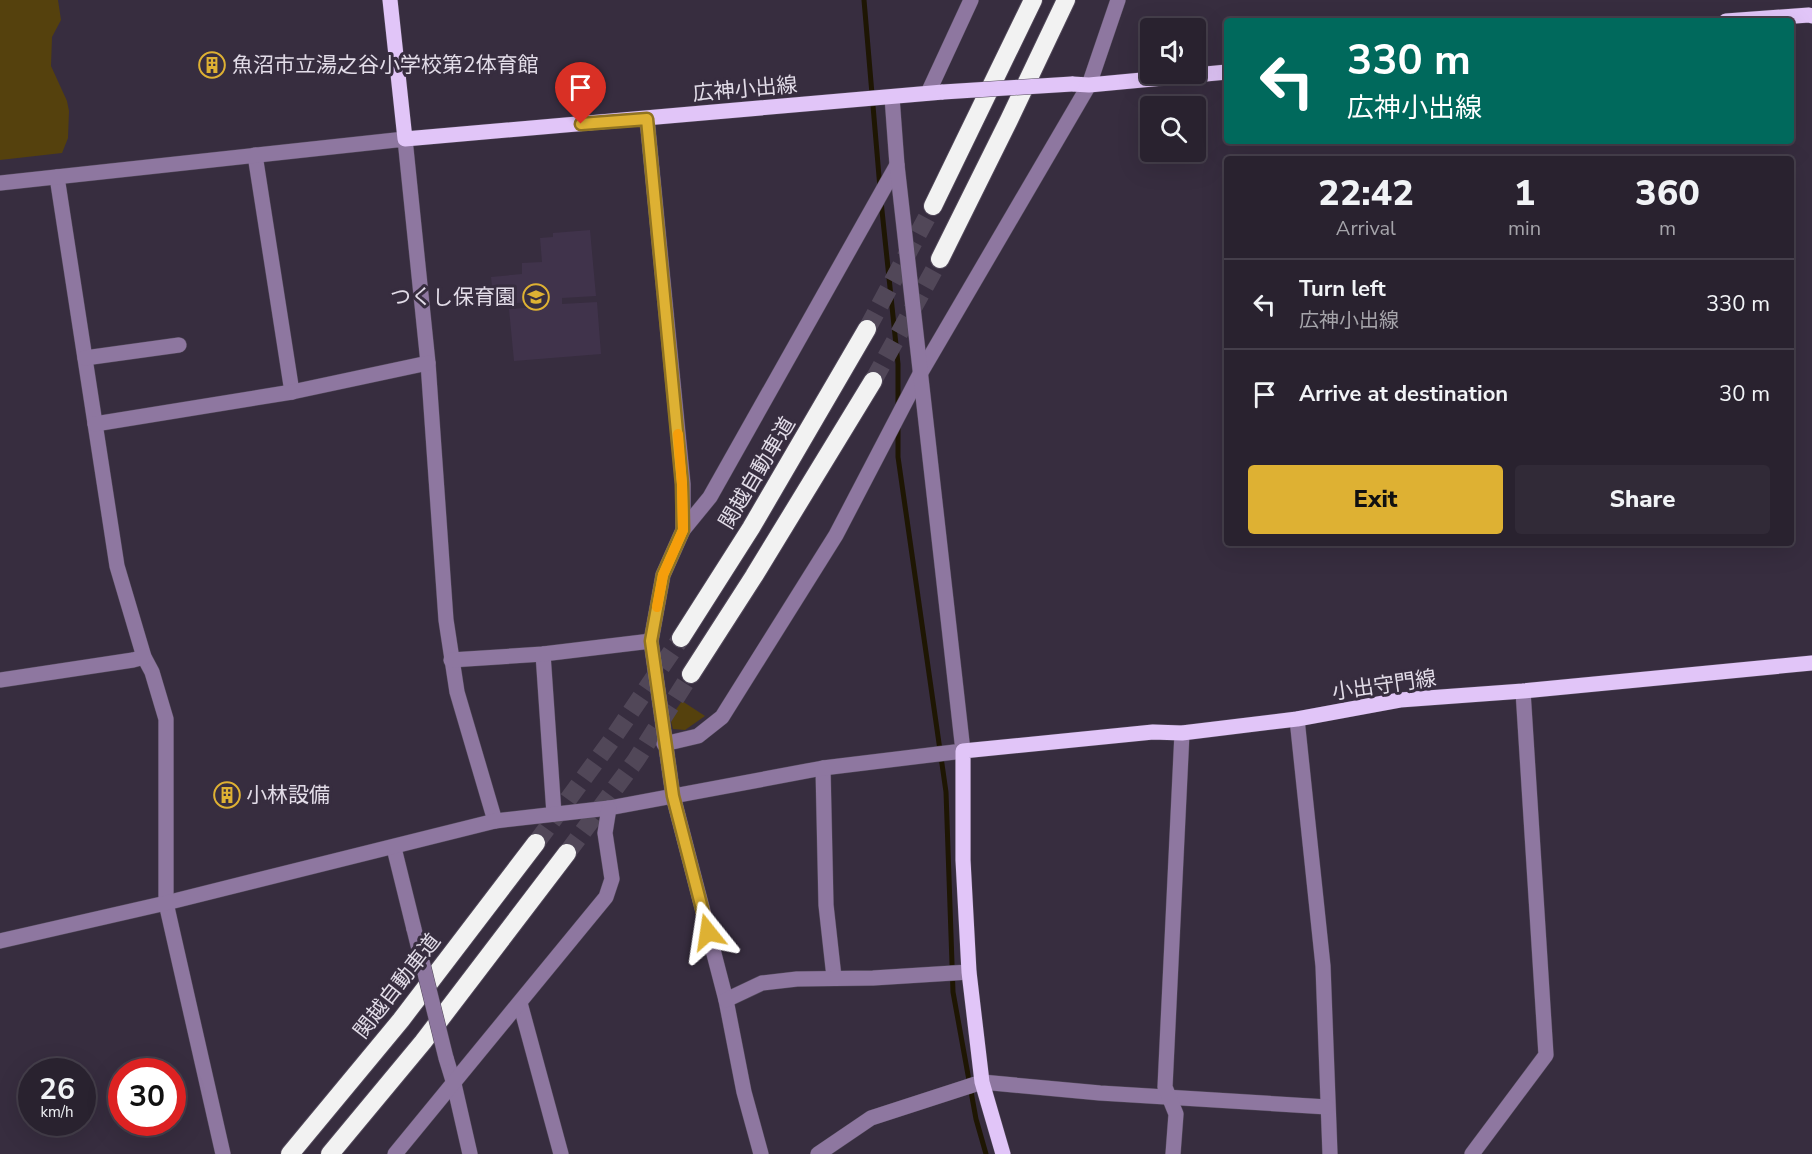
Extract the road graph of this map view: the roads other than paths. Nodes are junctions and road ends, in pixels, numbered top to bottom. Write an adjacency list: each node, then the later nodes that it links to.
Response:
1 (390, 0): 13 (main road)
2 (971, 0): 10 (street)
3 (1033, 0): 18 (highway)
4 (1066, 0): 19 (highway)
5 (1118, 0): 9 (street)
6 (1812, 16): 7 (main road)
7 (1768, 18)
8 (1224, 72): 9 (main road, 広神小出線)
9 (1089, 85): 10 (main road, 広神小出線, bridge); 24 (street)
10 (936, 93): 11 (main road, 広神小出線)
11 (892, 98): 12 (main road, 広神小出線); 15 (street)
12 (647, 119): 13 (main road, 広神小出線); 28 (street)
13 (405, 139): 14 (street); 23 (street)
14 (255, 155): 16 (street); 26 (street)
15 (897, 165): 24 (street); 28 (street)
16 (57, 177): 17 (street); 22 (street)
17 (0, 183)
18 (933, 206)
19 (940, 259)
20 (867, 329): 29 (highway, 関越自動車道)
21 (179, 345): 22 (street)
22 (85, 358): 27 (street)
23 (428, 363): 26 (street); 33 (street)
24 (920, 374): 40 (street); 41 (street)
25 (873, 381): 35 (highway)
26 (292, 392): 27 (street)
27 (95, 424): 32 (street)
28 (683, 530): 30 (street)
29 (681, 638)
30 (651, 641): 31 (street); 40 (street)
31 (543, 654): 33 (street); 45 (street)
32 (144, 657): 36 (street); 50 (street)
33 (451, 660): 46 (street)
34 (1812, 663): 37 (main road, 小出守門線)
35 (691, 674)
36 (0, 680)
37 (1523, 691): 38 (main road, 小出守門線); 71 (street)
38 (1297, 719): 39 (main road, 小出守門線); 59 (street)
39 (1182, 733): 41 (main road, 小出守門線); 58 (street)
40 (664, 744): 43 (street)
41 (963, 751): 42 (street); 52 (main road)
42 (823, 768): 43 (street); 53 (street)
43 (673, 796): 44 (street); 54 (street)
44 (609, 808): 45 (street); 55 (street)
45 (554, 814): 46 (street)
46 (495, 821): 48 (street)
47 (536, 843): 61 (highway, 関越自動車道)
48 (394, 848): 50 (street); 57 (street, bridge)
49 (567, 853): 62 (highway)
50 (166, 903): 51 (street); 60 (street)
51 (0, 941)
52 (969, 972): 53 (street); 56 (main road)
53 (834, 977): 54 (street)
54 (726, 1000): 66 (street)
55 (520, 1003): 57 (street); 65 (street)
56 (982, 1082): 58 (street); 67 (street); 68 (main road)
57 (454, 1084): 63 (street); 64 (street)
58 (1170, 1097): 59 (street); 69 (street)
59 (1327, 1107): 70 (street)
60 (223, 1154)
61 (291, 1154)
62 (330, 1154)
63 (395, 1154)
64 (470, 1154)
65 (561, 1154)
66 (761, 1154)
67 (818, 1154)
68 (1003, 1154)
69 (1173, 1154)
70 (1330, 1154)
71 (1472, 1154)

